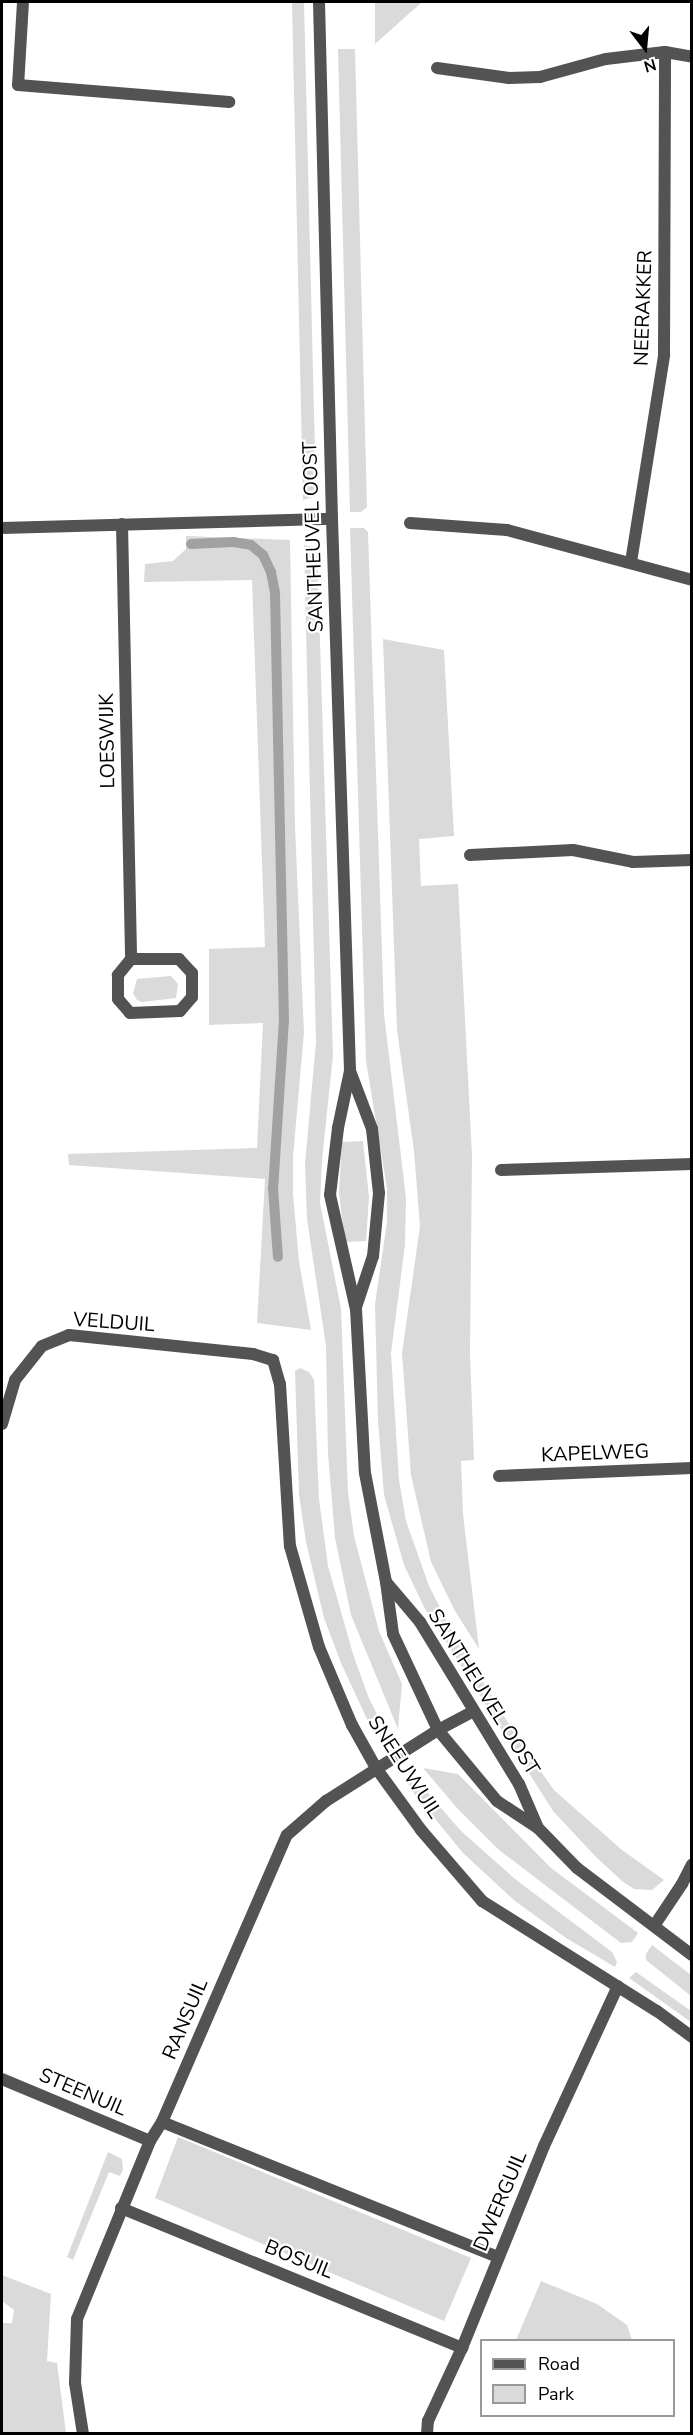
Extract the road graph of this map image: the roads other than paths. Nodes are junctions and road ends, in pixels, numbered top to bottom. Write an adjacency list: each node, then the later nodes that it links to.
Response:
1 (23, 2): 6 (street)
2 (319, 2): 7 (street, SANTHEUVEL OOST)
3 (665, 52): 4 (street); 5 (street); 11 (street, NEERAKKER)
4 (692, 57)
5 (437, 68)
6 (229, 102)
7 (332, 519): 9 (street); 16 (street, SANTHEUVEL OOST)
8 (410, 523): 11 (street)
9 (122, 524): 10 (street); 15 (street, LOESWIJK)
10 (2, 528)
11 (631, 562): 12 (street)
12 (692, 580)
13 (470, 855): 14 (street)
14 (692, 860)
15 (131, 958): 15 (street, LOESWIJK)
16 (350, 1071): 19 (street, SANTHEUVEL OOST); 19 (street, SANTHEUVEL OOST)
17 (692, 1164): 18 (street)
18 (501, 1170)
19 (356, 1309): 24 (street, SANTHEUVEL OOST)
20 (273, 1360): 21 (street, VELDUIL); 27 (street, SNEEUWUIL)
21 (2, 1424)
22 (692, 1468): 23 (street, KAPELWEG)
23 (499, 1476)
24 (386, 1582): 25 (street, SANTHEUVEL OOST); 26 (street, SANTHEUVEL OOST)
25 (473, 1711): 26 (street, RANSUIL); 28 (street, SANTHEUVEL OOST)
26 (438, 1730): 27 (street, RANSUIL); 28 (street, SANTHEUVEL OOST)
27 (376, 1768): 32 (street, SNEEUWUIL); 35 (street, RANSUIL)
28 (538, 1828): 30 (street, SANTHEUVEL OOST)
29 (692, 1864): 30 (street)
30 (654, 1926): 31 (street, SANTHEUVEL OOST)
31 (692, 1954)
32 (618, 1986): 33 (street, SNEEUWUIL); 38 (street, DWERGUIL)
33 (692, 2037)
34 (2, 2079): 36 (street, STEENUIL)
35 (162, 2122): 36 (street, RANSUIL); 38 (street)
36 (150, 2141): 37 (street, RANSUIL)
37 (121, 2208): 39 (street, BOSUIL); 40 (street, RANSUIL)
38 (497, 2258): 39 (street, DWERGUIL)
39 (462, 2348): 41 (street, DWERGUIL)
40 (83, 2433)
41 (427, 2433)

